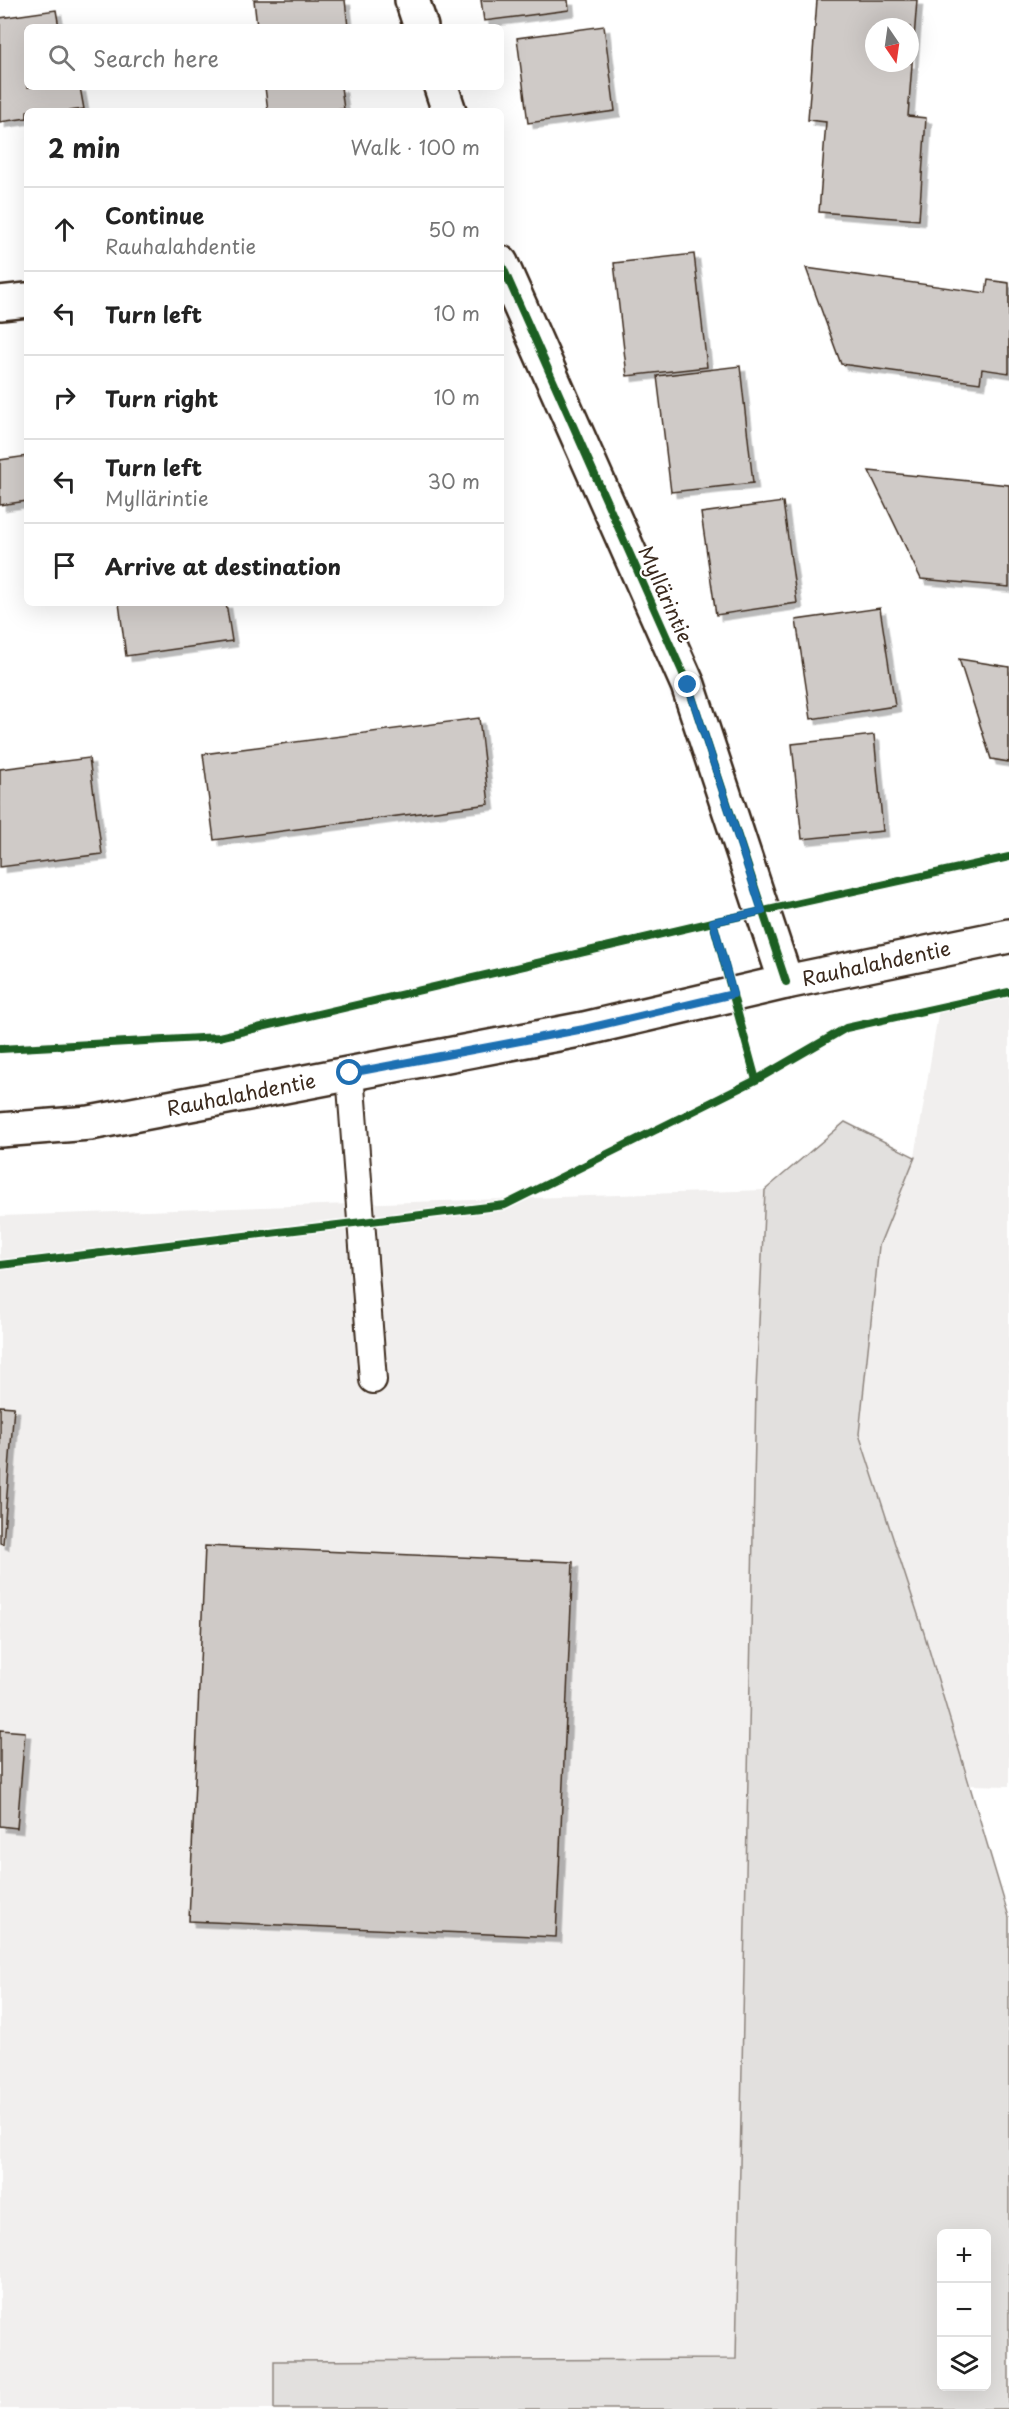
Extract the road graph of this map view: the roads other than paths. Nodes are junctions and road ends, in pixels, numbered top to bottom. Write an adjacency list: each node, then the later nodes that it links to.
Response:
1 (412, 0): 2 (main road)
2 (420, 24)
3 (442, 90): 4 (main road)
4 (448, 108)
5 (504, 270): 9 (main road, Myllärintie)
6 (24, 300): 7 (main road)
7 (0, 303)
8 (1009, 936): 9 (main road, Rauhalahdentie)
9 (786, 982): 10 (main road, Rauhalahdentie)
10 (350, 1073): 11 (main road, Rauhalahdentie); 12 (lane)
11 (0, 1130)
12 (373, 1380)

